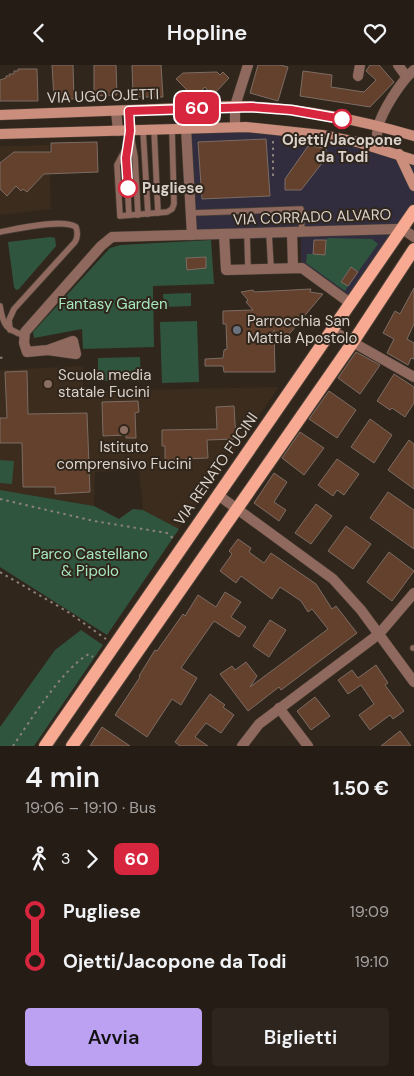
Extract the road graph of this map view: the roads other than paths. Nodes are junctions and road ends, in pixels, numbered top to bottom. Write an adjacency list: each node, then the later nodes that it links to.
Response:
1 (248, 65): 6 (street)
2 (360, 65): 5 (street)
3 (398, 65): 4 (street)
4 (410, 73): 10 (street)
5 (358, 77)
6 (235, 106): 8 (main road, VIA UGO OJETTI); 10 (main road, VIA UGO OJETTI); 11 (street)
7 (116, 111): 8 (main road, VIA UGO OJETTI); 9 (main road, VIA UGO OJETTI); 15 (street)
8 (129, 111): 16 (street)
9 (0, 115)
10 (378, 126): 18 (main road, VIA UGO OJETTI); 20 (street)
11 (235, 127): 12 (main road); 20 (main road)
12 (186, 128): 13 (main road); 26 (street)
13 (172, 129): 14 (main road); 25 (lane)
14 (148, 130): 16 (main road); 25 (lane); 27 (lane)
15 (118, 131): 16 (main road); 17 (main road)
16 (130, 131): 19 (lane); 29 (lane)
17 (0, 134)
18 (414, 136)
19 (128, 146): 28 (lane); 28 (lane)
20 (376, 147): 21 (main road)
21 (399, 154): 22 (main road); 23 (main road)
22 (414, 160)
23 (414, 186)
24 (414, 211): 30 (main road, VIA RENATO FUCINI)
25 (158, 213): 27 (lane)
26 (192, 213): 33 (lane); 36 (street)
27 (148, 214): 29 (lane)
28 (129, 215): 29 (lane)
29 (138, 215)
30 (400, 230): 33 (street, VIA CORRADO ALVARO); 37 (street); 42 (main road, VIA RENATO FUCINI)
31 (0, 232): 44 (lane)
32 (269, 233): 33 (street, VIA CORRADO ALVARO); 35 (street, VIA CORRADO ALVARO); 40 (lane)
33 (297, 233): 39 (street)
34 (224, 234): 35 (street, VIA CORRADO ALVARO); 36 (street, VIA CORRADO ALVARO); 41 (street, VIA CORRADO ALVARO)
35 (247, 234): 41 (lane)
36 (192, 235): 46 (street, VIA CORRADO ALVARO)
37 (414, 237)
38 (414, 249): 47 (main road)
39 (293, 267): 40 (street, VIA CORRADO ALVARO); 42 (street, VIA CORRADO ALVARO)
40 (271, 268): 41 (street, VIA CORRADO ALVARO)
41 (248, 269)
42 (350, 303): 45 (main road, VIA RENATO FUCINI)
43 (0, 306): 44 (lane)
44 (10, 330): 46 (lane)
45 (331, 330): 47 (street); 50 (main road, VIA RENATO FUCINI)
46 (24, 336): 48 (street)
47 (353, 342): 49 (street); 51 (main road)
48 (48, 350)
49 (414, 377)
50 (218, 495): 51 (street); 56 (main road, VIA RENATO FUCINI)
51 (236, 508): 53 (street); 57 (main road)
52 (414, 593): 53 (street)
53 (379, 634): 54 (street); 55 (street)
54 (414, 682)
55 (279, 709): 58 (street); 59 (street)
56 (45, 746)
57 (72, 746)
58 (242, 746)
59 (308, 746)

